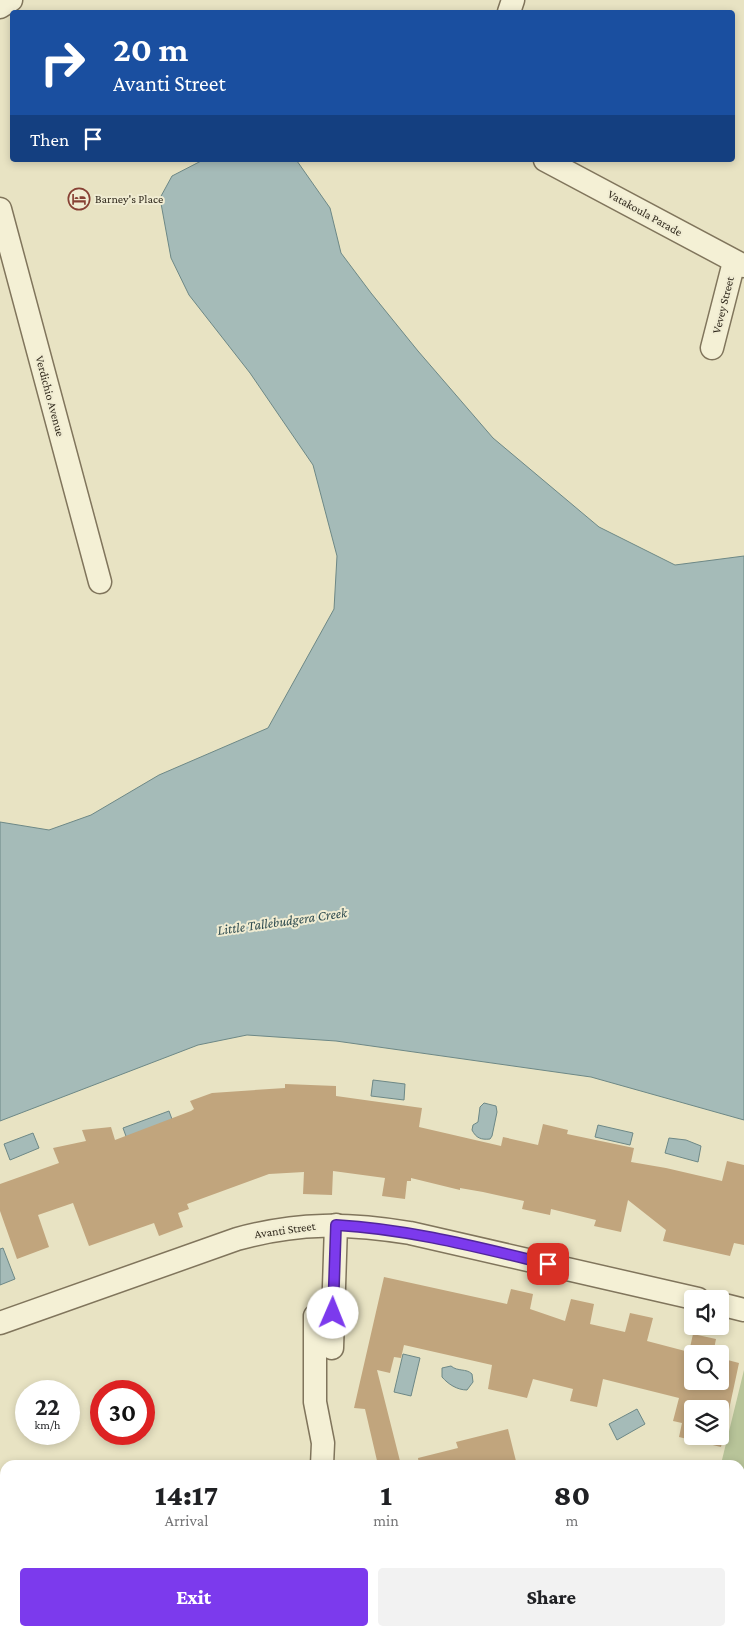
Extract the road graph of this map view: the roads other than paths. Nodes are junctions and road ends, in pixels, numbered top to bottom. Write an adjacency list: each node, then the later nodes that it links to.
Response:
1 (11, 0): 2 (street)
2 (0, 7)
3 (549, 162): 5 (street, Vatakoula Parade)
4 (0, 209): 7 (street, Verdichio Avenue)
5 (739, 264): 6 (street, Vevey Street)
6 (712, 348)
7 (100, 582)
8 (336, 1225): 9 (street, Avanti Street); 13 (street, Avanti Street); 14 (street)
9 (684, 1296)
10 (729, 1306): 11 (street)
11 (744, 1310)
12 (316, 1316): 15 (street)
13 (0, 1323)
14 (332, 1348)
15 (322, 1460)

